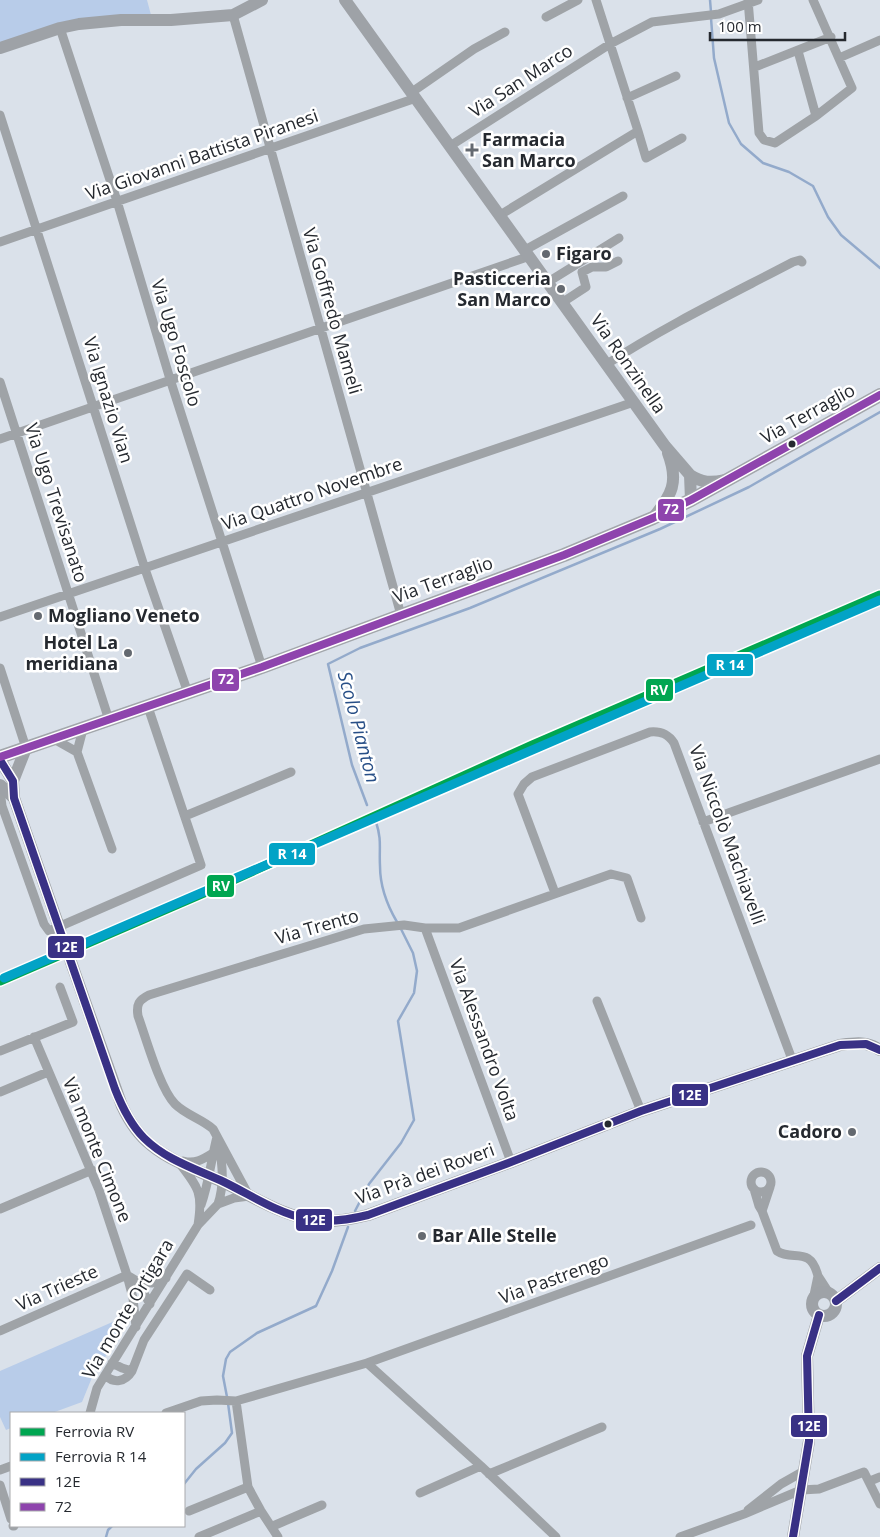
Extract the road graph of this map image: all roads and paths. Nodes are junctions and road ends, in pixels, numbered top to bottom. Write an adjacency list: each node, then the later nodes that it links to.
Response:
1 (262, 0): 8 (main road)
2 (345, 0): 20 (main road, Via Ronzinella)
3 (578, 0): 9 (street)
4 (596, 0): 14 (street)
5 (758, 0): 7 (street, Via San Marco)
6 (813, 0): 12 (street)
7 (748, 2): 14 (street, Via San Marco); 18 (street)
8 (233, 14): 10 (main road); 27 (street, Via Goffredo Mameli)
9 (546, 17)
10 (60, 28): 15 (main road); 29 (street, Via Ugo Foscolo)
11 (504, 32): 20 (street)
12 (830, 37): 16 (street); 17 (street)
13 (880, 40): 17 (street)
14 (610, 44): 21 (street); 26 (street, Via San Marco)
15 (0, 48)
16 (798, 51): 18 (street); 23 (street)
17 (839, 58): 23 (street)
18 (755, 68): 23 (street)
19 (676, 76): 21 (street)
20 (414, 95): 26 (main road, Via Ronzinella); 27 (street, Via Giovanni Battista Piranesi)
21 (627, 98): 24 (street)
22 (0, 115): 31 (street, Via Ignazio Vian)
23 (816, 116)
24 (638, 132): 25 (street); 30 (street)
25 (682, 138)
26 (450, 146): 30 (main road, Via Ronzinella)
27 (270, 149): 29 (street, Via Giovanni Battista Piranesi); 39 (street, Via Goffredo Mameli)
28 (623, 196): 34 (street)
29 (117, 201): 31 (street, Via Giovanni Battista Piranesi); 41 (street, Via Ugo Foscolo)
30 (500, 215): 34 (main road, Via Ronzinella)
31 (37, 229): 33 (street, Via Giovanni Battista Piranesi); 45 (street, Via Ignazio Vian)
32 (619, 238): 37 (street)
33 (0, 242)
34 (527, 253): 37 (main road, Via Ronzinella); 39 (street)
35 (618, 260): 38 (street)
36 (802, 262): 40 (street)
37 (548, 282): 38 (main road, Via Ronzinella)
38 (563, 302): 40 (main road, Via Ronzinella)
39 (320, 328): 41 (street); 52 (street, Via Goffredo Mameli)
40 (607, 364): 44 (main road, Via Ronzinella)
41 (170, 379): 45 (street); 55 (street, Via Ugo Foscolo)
42 (0, 382): 46 (street, Via Ugo Trevisanato)
43 (880, 395): 50 (main road, Via Terraglio)
44 (634, 402): 48 (main road, Via Ronzinella); 52 (street, Via Quattro Novembre)
45 (94, 406): 46 (street); 56 (street, Via Ignazio Vian)
46 (16, 433): 47 (street); 57 (street, Via Ugo Trevisanato)
47 (0, 438)
48 (665, 446): 49 (main road, Via Ronzinella); 51 (main road, Via Ronzinella)
49 (690, 475): 50 (main road); 53 (main road)
50 (730, 479): 53 (main road, Via Terraglio)
51 (674, 484): 53 (main road); 54 (main road)
52 (366, 492): 55 (street, Via Quattro Novembre); 58 (street, Via Goffredo Mameli)
53 (691, 500): 54 (main road, Via Terraglio)
54 (653, 518): 58 (main road, Via Terraglio)
55 (222, 543): 56 (street, Via Quattro Novembre); 60 (street, Via Ugo Foscolo)
56 (145, 569): 57 (street, Via Quattro Novembre); 62 (street, Via Ignazio Vian)
57 (70, 595): 59 (street, Via Quattro Novembre); 64 (street, Via Ugo Trevisanato)
58 (401, 615): 60 (main road, Via Terraglio)
59 (0, 617)
60 (262, 667): 62 (main road, Via Terraglio)
61 (0, 668): 67 (street)
62 (188, 693): 63 (main road, Via Terraglio)
63 (148, 707): 64 (main road, Via Terraglio); 74 (street)
64 (109, 720): 65 (main road, Via Terraglio)
65 (83, 729): 66 (main road, Via Terraglio); 68 (street)
66 (54, 739): 67 (main road, Via Terraglio); 68 (street)
67 (26, 748): 69 (main road, Via Terraglio); 72 (main road)
68 (77, 752): 76 (street)
69 (0, 759): 72 (main road)
70 (879, 761): 75 (street)
71 (291, 772): 74 (street)
72 (6, 783): 79 (main road)
73 (0, 790): 74 (street)
74 (185, 816)
75 (703, 822): 77 (street, Via Niccolò Machiavelli); 87 (street, Via Niccolò Machiavelli)
76 (112, 849)
77 (555, 893): 78 (street, Via Trento); 80 (street, Via Trento)
78 (641, 918)
79 (57, 921)
80 (425, 928): 91 (street, Via Trento); 94 (street, Via Alessandro Volta)
81 (71, 962): 93 (main road, Via Prà dei Roveri)
82 (60, 987): 84 (street)
83 (597, 1001): 90 (street)
84 (34, 1038): 86 (street); 88 (street, Via monte Cimone)
85 (880, 1050): 87 (main road)
86 (0, 1051)
87 (793, 1062): 90 (main road, Via Prà dei Roveri)
88 (48, 1072): 89 (street); 95 (street, Via monte Cimone)
89 (0, 1092)
90 (641, 1111): 94 (main road, Via Prà dei Roveri)
91 (217, 1137): 92 (street); 97 (street); 100 (street, Via Trento)
92 (212, 1153): 93 (street); 96 (street)
93 (177, 1160): 96 (main road, Via Prà dei Roveri); 102 (street, Via monte Ortigara)
94 (512, 1162): 100 (main road, Via Prà dei Roveri)
95 (92, 1170): 103 (street); 108 (street, Via monte Cimone)
96 (210, 1177): 97 (main road, Via Prà dei Roveri); 102 (street, Via monte Ortigara)
97 (222, 1182): 100 (main road, Via Prà dei Roveri); 101 (street)
98 (770, 1187): 99 (street); 99 (street); 104 (street)
99 (754, 1189): 104 (street)
100 (249, 1196): 101 (street, Via monte Ortigara)
101 (218, 1204): 105 (street, Via monte Ortigara)
102 (201, 1205): 105 (street, Via monte Ortigara)
103 (0, 1209)
104 (762, 1211): 109 (street)
105 (198, 1225): 110 (street, Via monte Ortigara)
106 (751, 1225): 122 (street, Via Pastrengo)
107 (880, 1268): 113 (main road)
108 (127, 1275): 111 (street); 114 (street, Via monte Cimone); 119 (street, Via Trieste)
109 (818, 1276): 113 (street); 115 (street)
110 (167, 1278): 111 (street); 116 (street, Via monte Ortigara)
111 (137, 1281): 116 (street)
112 (210, 1290): 123 (street)
113 (833, 1297): 115 (main road); 117 (main road)
114 (133, 1298): 116 (street); 118 (street, Via monte Cimone)
115 (813, 1300): 117 (main road)
116 (150, 1304): 118 (street, Via monte Ortigara)
117 (819, 1315): 132 (main road)
118 (136, 1327): 120 (street, Via monte Ortigara)
119 (0, 1331)
120 (118, 1353): 121 (street, Via monte Ortigara); 123 (street)
121 (112, 1363): 123 (street); 124 (street, Via monte Ortigara)
122 (367, 1364): 127 (street, Via Pastrengo); 131 (street)
123 (131, 1370): 125 (street)
124 (105, 1375): 125 (street); 126 (street, Via monte Ortigara)
125 (118, 1381): 126 (street)
126 (96, 1391): 128 (street, Via monte Ortigara)
127 (234, 1401): 129 (street); 137 (street)
128 (90, 1412)
129 (169, 1412)
130 (602, 1428): 133 (street)
131 (481, 1466): 133 (street); 139 (street)
132 (804, 1471): 138 (main road); 144 (street)
133 (489, 1474): 149 (street)
134 (880, 1477): 135 (street)
135 (870, 1481): 138 (street); 140 (street)
136 (0, 1485): 145 (street)
137 (248, 1487): 142 (street); 143 (street)
138 (801, 1490): 144 (street); 151 (main road)
139 (420, 1493)
140 (880, 1504)
141 (322, 1506): 146 (street)
142 (189, 1511)
143 (261, 1511): 146 (street); 147 (street)
144 (744, 1514): 150 (street)
145 (10, 1516)
146 (272, 1526): 148 (street)
147 (199, 1537)
148 (278, 1537)
149 (556, 1537)
150 (680, 1537)
151 (793, 1537)

